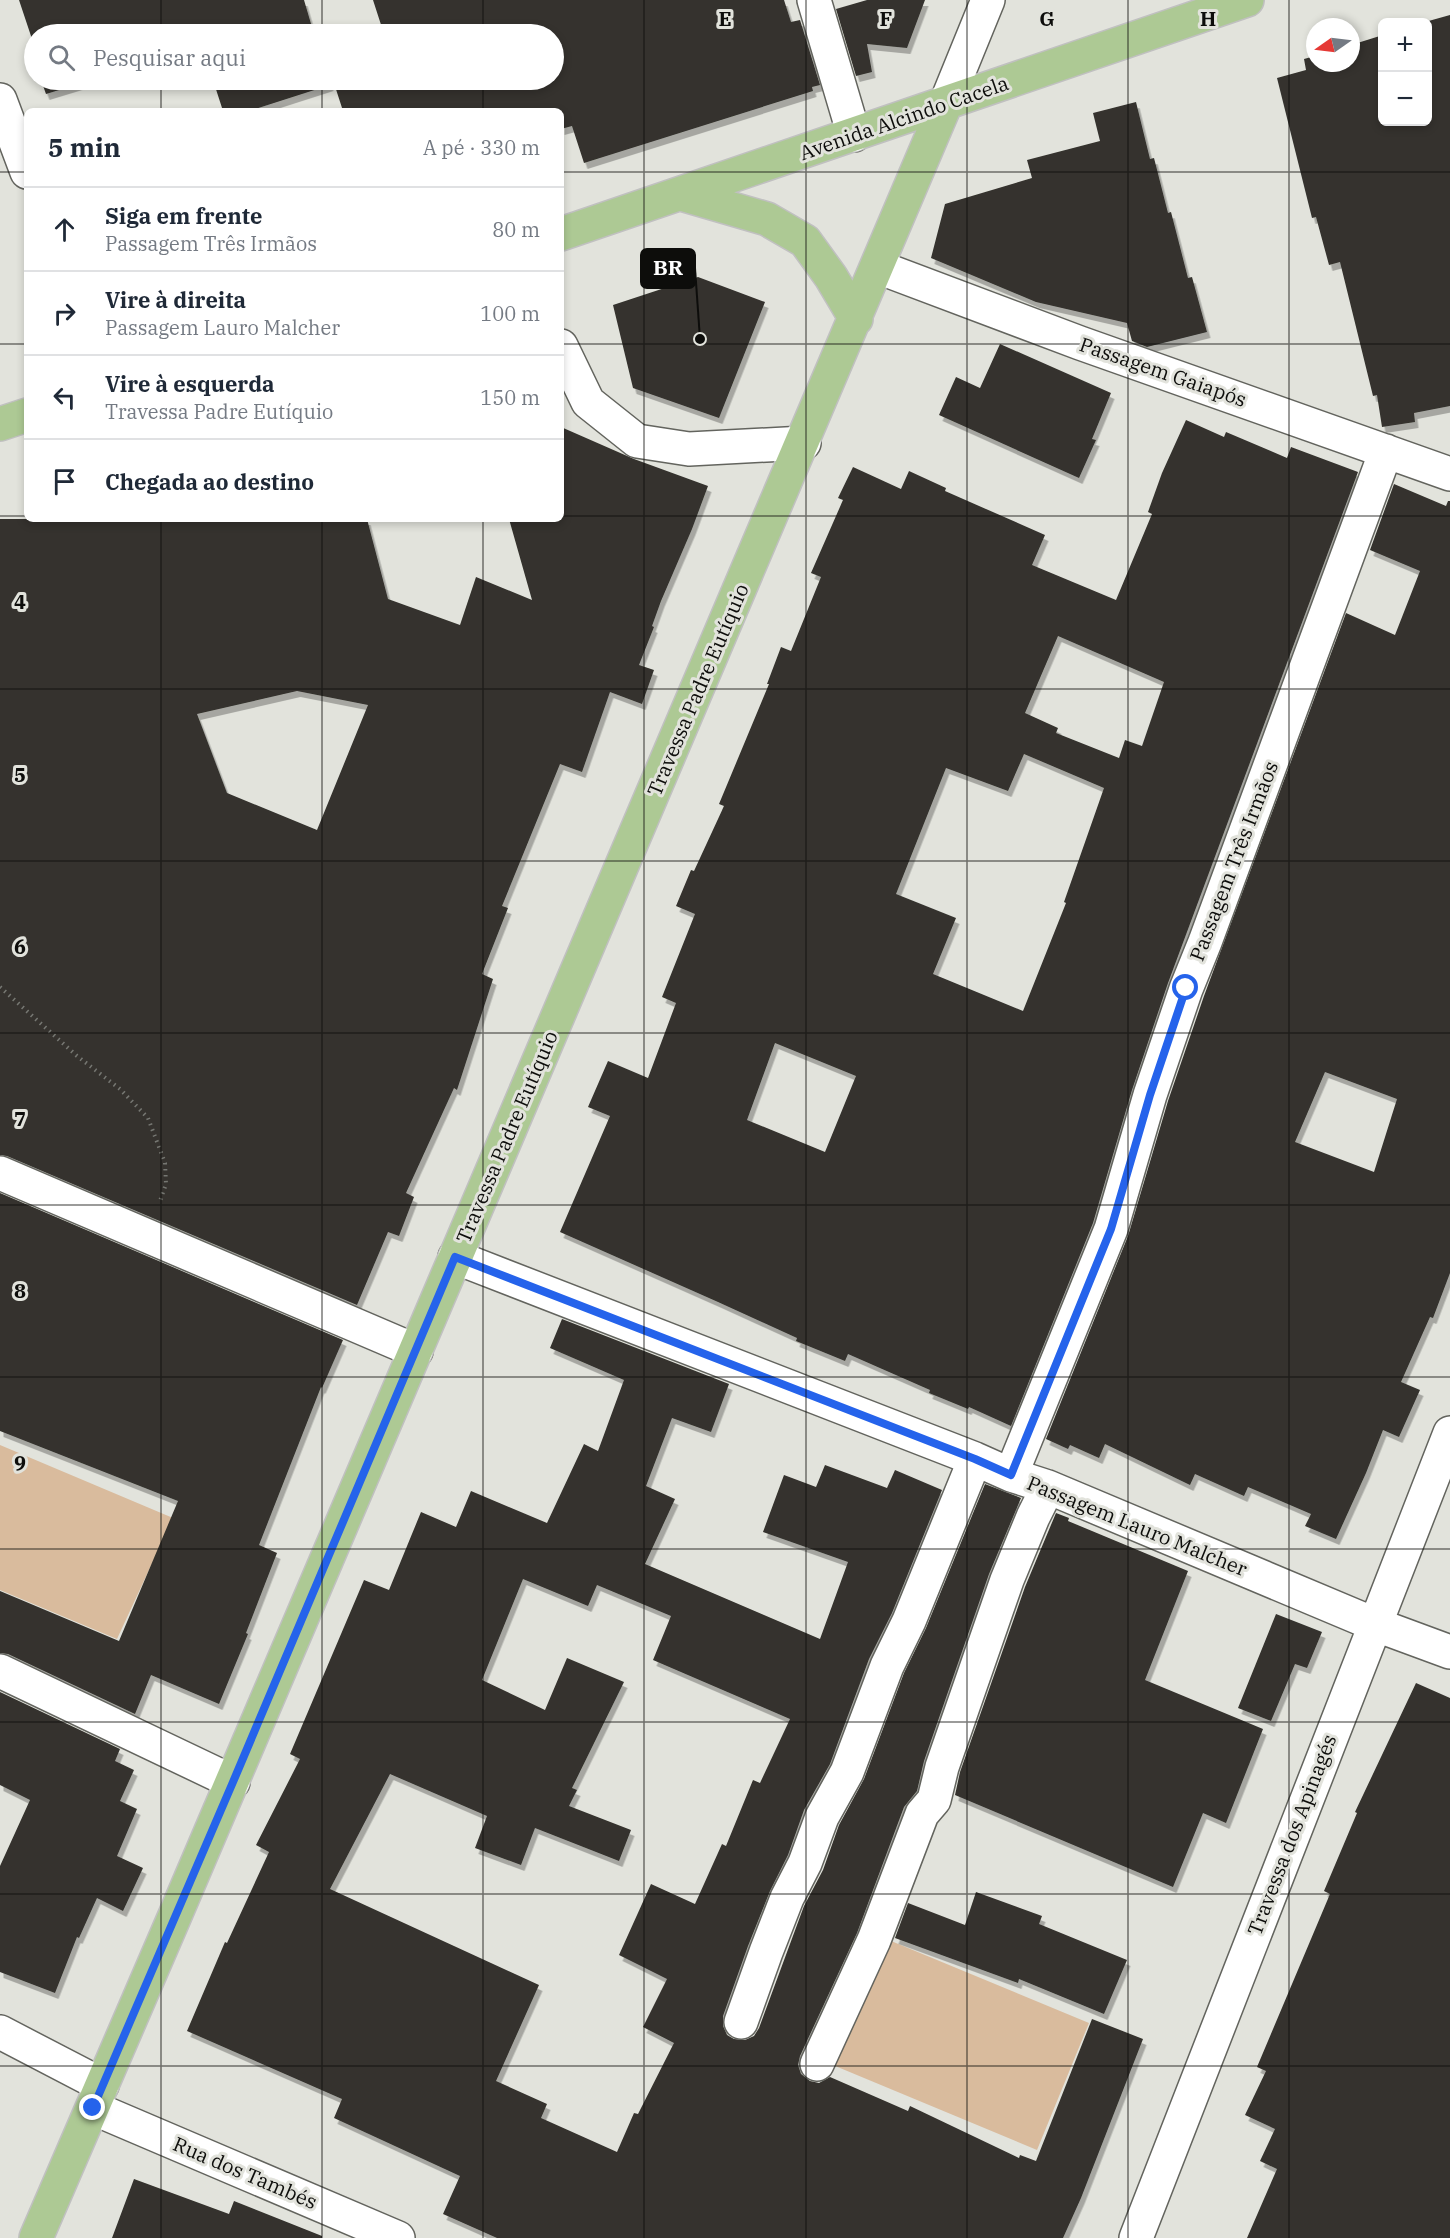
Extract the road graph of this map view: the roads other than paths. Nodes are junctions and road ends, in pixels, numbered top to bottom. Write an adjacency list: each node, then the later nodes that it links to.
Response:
1 (814, 0): 6 (street)
2 (988, 0): 5 (street)
3 (1247, 0): 5 (main road, Avenida Alcindo Cacela)
4 (0, 100): 7 (street)
5 (946, 103): 6 (main road, Avenida Alcindo Cacela); 10 (main road, Travessa Padre Eutíquio)
6 (854, 135): 8 (main road, Avenida Alcindo Cacela)
7 (24, 164)
8 (681, 194): 9 (main road, Avenida Alcindo Cacela); 11 (main road)
9 (564, 233)
10 (878, 267): 11 (main road, Travessa Padre Eutíquio); 16 (street, Passagem Gaiapós)
11 (856, 319): 15 (main road, Travessa Padre Eutíquio)
12 (564, 352): 15 (street)
13 (24, 416): 14 (main road)
14 (0, 424)
15 (804, 443): 19 (main road, Travessa Padre Eutíquio)
16 (1386, 450): 17 (street, Passagem Gaiapós); 23 (street, Passagem Três Irmãos)
17 (1450, 474)
18 (0, 1173): 20 (street)
19 (455, 1257): 20 (main road, Travessa Padre Eutíquio); 22 (street, Passagem Lauro Malcher)
20 (416, 1351): 28 (main road, Travessa Padre Eutíquio)
21 (1450, 1433): 25 (street, Travessa dos Apinagés)
22 (975, 1459): 23 (street, Passagem Lauro Malcher); 29 (street)
23 (1011, 1475): 24 (street, Passagem Lauro Malcher)
24 (1048, 1487): 25 (street, Passagem Lauro Malcher); 31 (street)
25 (1374, 1624): 26 (street, Passagem Lauro Malcher); 35 (street, Travessa dos Apinagés)
26 (1450, 1652)
27 (0, 1671): 28 (street)
28 (233, 1782): 32 (main road, Travessa Padre Eutíquio)
29 (741, 2022)
30 (0, 2032): 32 (street, Rua dos Tambés)
31 (817, 2064)
32 (98, 2096): 33 (main road, Travessa Padre Eutíquio); 34 (street, Rua dos Tambés)
33 (36, 2238)
34 (398, 2238)
35 (1136, 2238)

